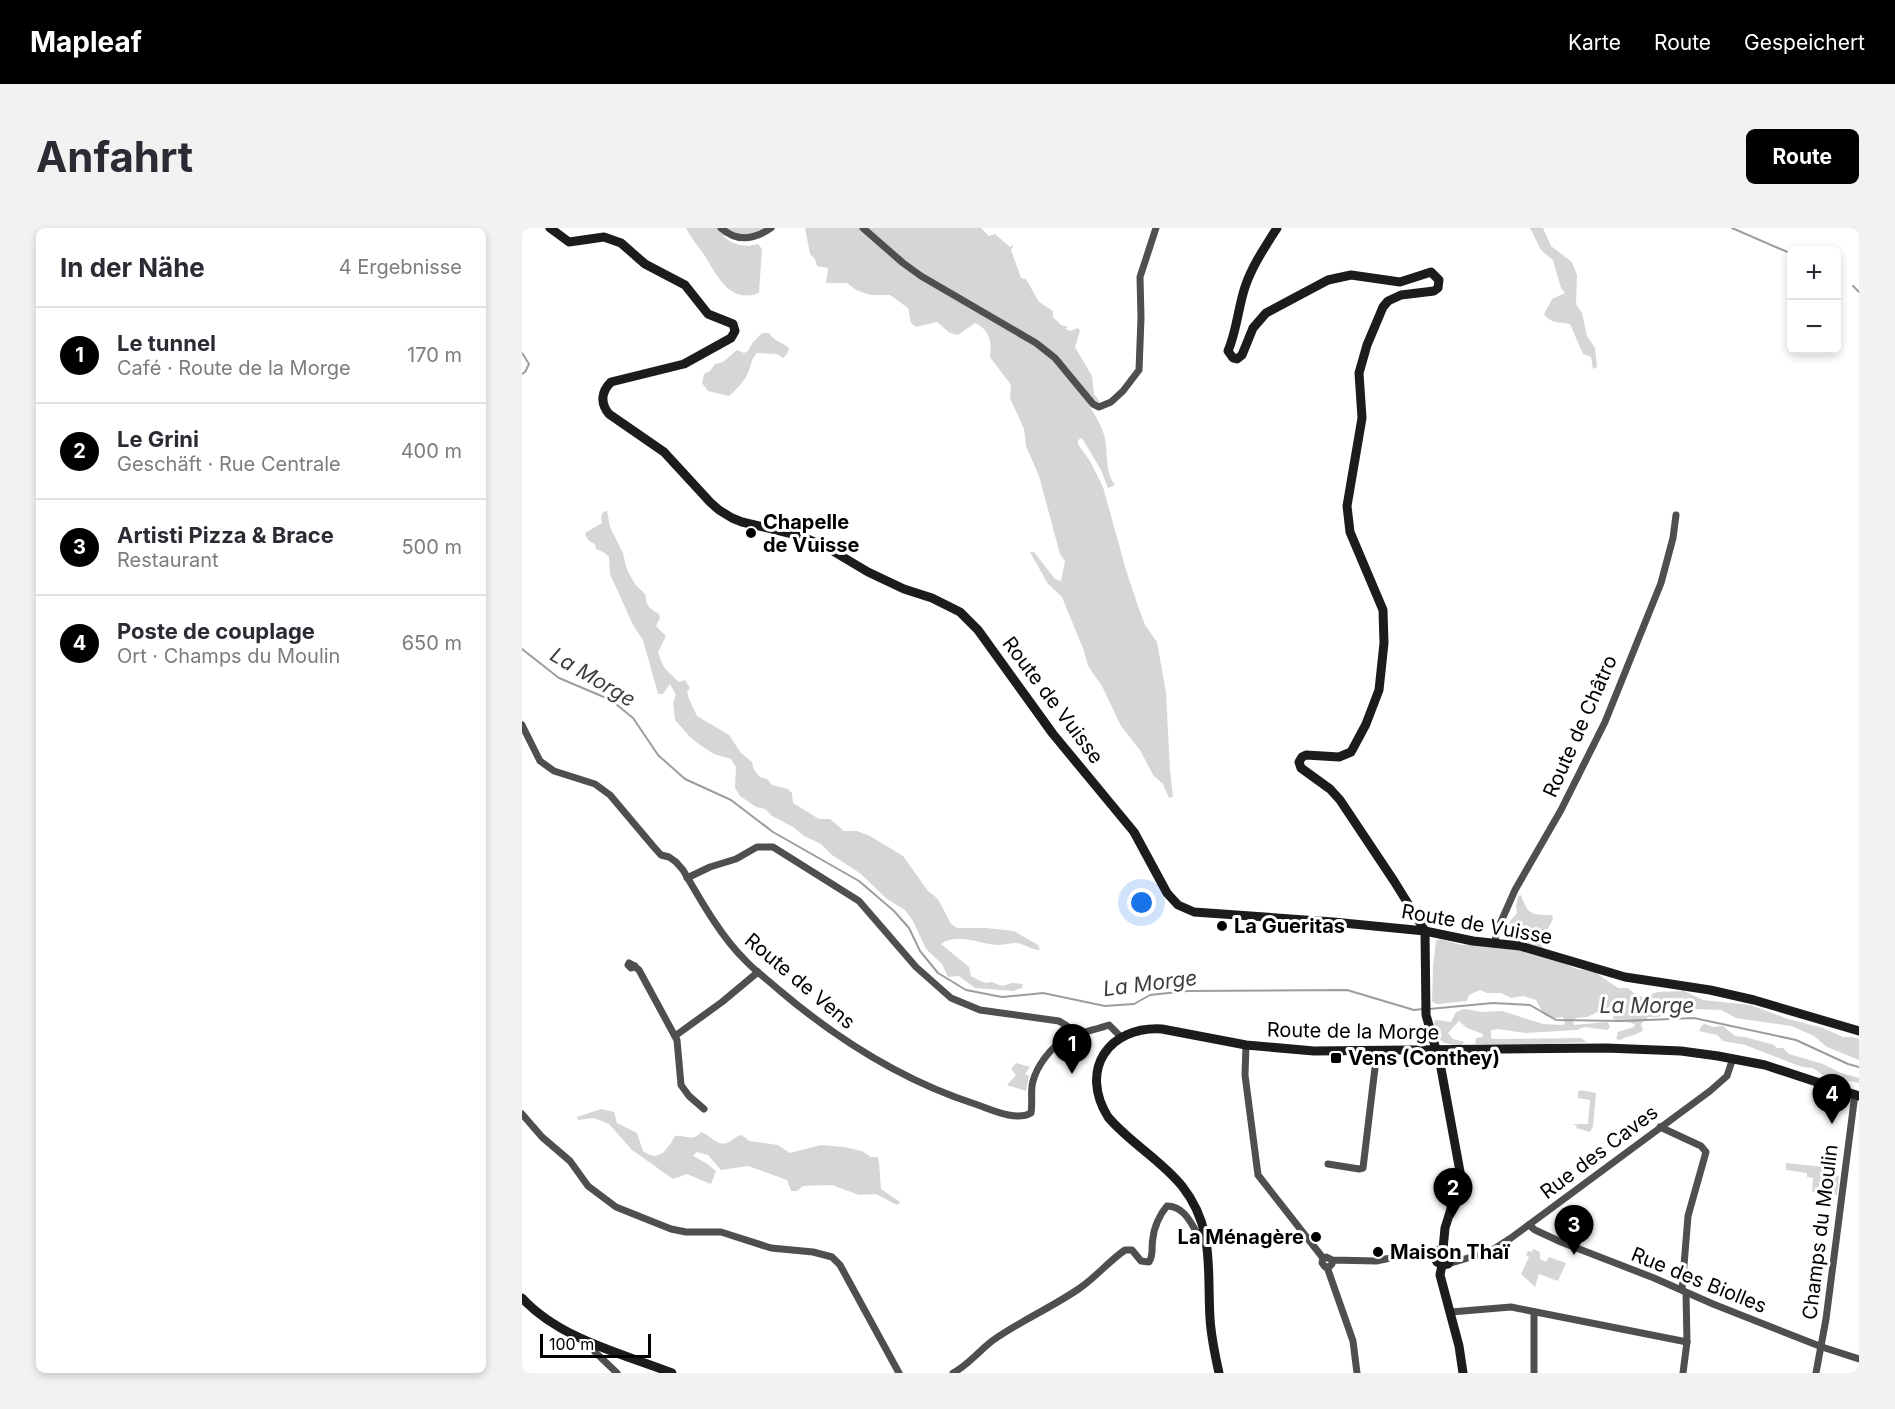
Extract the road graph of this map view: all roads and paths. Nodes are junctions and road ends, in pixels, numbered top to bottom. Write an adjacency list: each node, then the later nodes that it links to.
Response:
1 (550, 228): 10 (street, Route de Vuisse)
2 (721, 228): 3 (street)
3 (771, 228)
4 (863, 228): 5 (street)
5 (1156, 228)
6 (1276, 228): 10 (street)
7 (1676, 515): 11 (street, Route de Châtro)
8 (522, 725): 9 (street, Route de Vens)
9 (687, 878): 13 (street, Route de Vens); 17 (street)
10 (1425, 931): 11 (street, Route de Vuisse); 20 (street)
11 (1495, 944): 14 (street, Route de Vuisse)
12 (634, 966): 15 (street)
13 (758, 972): 15 (street); 17 (street, Route de Vens)
14 (1859, 1030)
15 (675, 1036): 23 (street)
16 (1121, 1037): 17 (street); 18 (street, Route de la Morge); 28 (street)
17 (1071, 1038)
18 (1246, 1045): 19 (street, Route de la Morge); 30 (street)
19 (1377, 1051): 20 (street, Route de la Morge); 26 (street)
20 (1437, 1051): 21 (street, Route de la Morge); 29 (street)
21 (1733, 1058): 22 (street, Route de la Morge); 25 (street, Rue des Caves)
22 (1857, 1095): 41 (street, Champs du Moulin)
23 (704, 1109)
24 (522, 1114): 45 (street)
25 (1660, 1127): 27 (street, Rue des Caves); 35 (street)
26 (1328, 1164)
27 (1529, 1225): 31 (street, Rue des Caves); 35 (street, Rue des Biolles)
28 (1205, 1234): 46 (street); 47 (street)
29 (1443, 1251): 31 (street); 32 (street); 33 (street); 33 (street)
30 (1323, 1258): 32 (street); 34 (street)
31 (1471, 1258): 33 (street, Rue des Caves)
32 (1332, 1260): 34 (street)
33 (1445, 1265): 37 (street)
34 (1327, 1267): 48 (street)
35 (1684, 1291): 39 (street); 41 (street, Rue des Biolles)
36 (522, 1298): 40 (street)
37 (1450, 1312): 38 (street); 49 (street)
38 (1534, 1312): 39 (street); 50 (street)
39 (1687, 1342): 51 (street)
40 (594, 1343): 43 (street); 44 (street)
41 (1822, 1347): 42 (street, Rue des Biolles); 52 (street, Champs du Moulin)
42 (1859, 1359)
43 (617, 1373)
44 (672, 1373)
45 (899, 1373)
46 (953, 1373)
47 (1219, 1373)
48 (1357, 1373)
49 (1463, 1373)
50 (1534, 1373)
51 (1683, 1373)
52 (1816, 1373)

